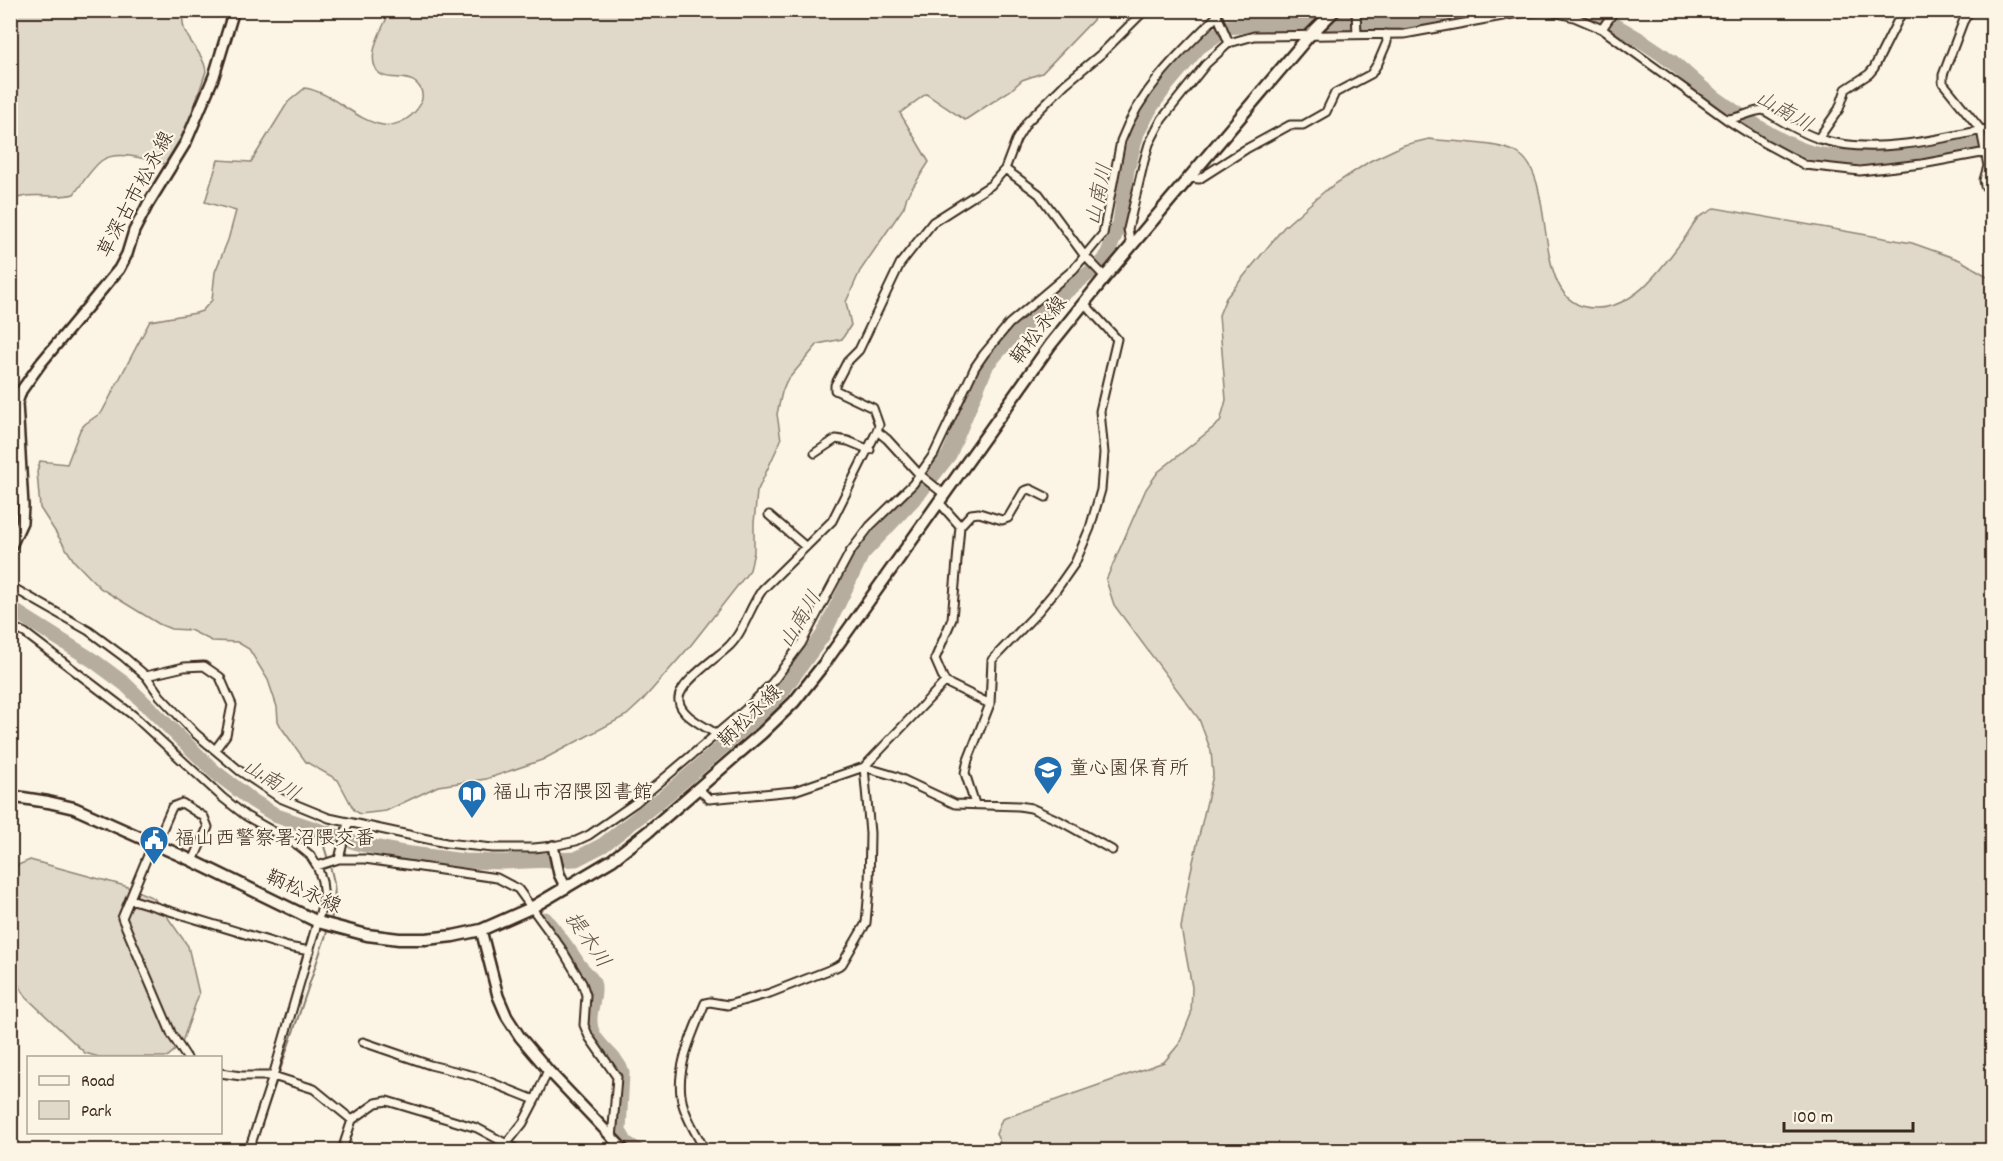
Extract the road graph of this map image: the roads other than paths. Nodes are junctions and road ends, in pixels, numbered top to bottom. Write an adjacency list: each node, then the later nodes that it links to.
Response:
1 (234, 10): 28 (main road, 草深古市松永線)
2 (1145, 10): 21 (street)
3 (1365, 10): 4 (street)
4 (1407, 10)
5 (1903, 10): 19 (street)
6 (1971, 10): 18 (street)
7 (1335, 11): 14 (main road, 鞆松永線)
8 (1614, 11): 11 (street)
9 (1356, 12): 12 (street)
10 (1217, 16): 15 (street); 25 (street)
11 (1603, 28): 13 (street); 16 (street)
12 (1356, 33): 13 (street); 14 (street)
13 (1386, 34): 22 (street)
14 (1310, 35): 15 (street); 22 (main road, 鞆松永線)
15 (1227, 41): 24 (street)
16 (1729, 119): 19 (street); 20 (street)
17 (1992, 128): 18 (street)
18 (1981, 133): 19 (street); 20 (street)
19 (1818, 139)
20 (1987, 151): 23 (street)
21 (1005, 169): 25 (street); 29 (street)
22 (1189, 178): 24 (main road, 鞆松永線)
23 (1992, 190)
24 (1131, 246): 26 (main road, 鞆松永線)
25 (1086, 257): 26 (street); 32 (street)
26 (1103, 275): 27 (main road, 鞆松永線)
27 (1084, 303): 33 (main road, 鞆松永線); 43 (street)
28 (14, 404): 38 (main road, 草深古市松永線)
29 (877, 432): 30 (street); 32 (street)
30 (870, 450): 31 (street); 37 (street)
31 (815, 453)
32 (921, 476): 33 (street); 44 (street)
33 (939, 494): 36 (street); 47 (main road, 鞆松永線)
34 (1046, 497): 36 (street)
35 (769, 515): 37 (street)
36 (960, 526): 42 (street)
37 (806, 547): 44 (street)
38 (10, 549)
39 (10, 586): 41 (street)
40 (10, 626): 56 (street)
41 (146, 676): 45 (street); 45 (street)
42 (945, 682): 43 (street); 46 (street)
43 (990, 704): 49 (street)
44 (716, 734): 52 (street)
45 (214, 750): 50 (street)
46 (864, 767): 47 (street); 49 (street); 76 (street)
47 (699, 789): 57 (main road, 鞆松永線)
48 (10, 796): 51 (main road, 鞆松永線)
49 (975, 804): 53 (street)
50 (347, 826): 52 (street); 54 (street)
51 (153, 843): 55 (main road, 鞆松永線); 55 (street); 58 (street)
52 (554, 849): 57 (main road)
53 (1112, 850)
54 (338, 858): 56 (street); 59 (street)
55 (193, 861): 60 (main road, 鞆松永線)
56 (321, 864): 60 (street)
57 (566, 888): 59 (main road, 鞆松永線)
58 (130, 899): 62 (street); 64 (street)
59 (531, 908): 61 (main road, 鞆松永線); 70 (street)
60 (320, 923): 61 (main road, 鞆松永線); 62 (street)
61 (481, 930): 65 (main road)
62 (310, 951): 67 (street)
63 (363, 1042): 68 (street)
64 (186, 1056)
65 (548, 1070): 68 (street); 70 (main road)
66 (222, 1073): 67 (street)
67 (276, 1077): 69 (street); 72 (street)
68 (535, 1100): 71 (street)
69 (352, 1120): 71 (street); 73 (street)
70 (612, 1139): 75 (main road)
71 (507, 1143): 74 (street)
72 (249, 1150)
73 (342, 1150)
74 (518, 1150)
75 (624, 1150)
76 (705, 1150)

